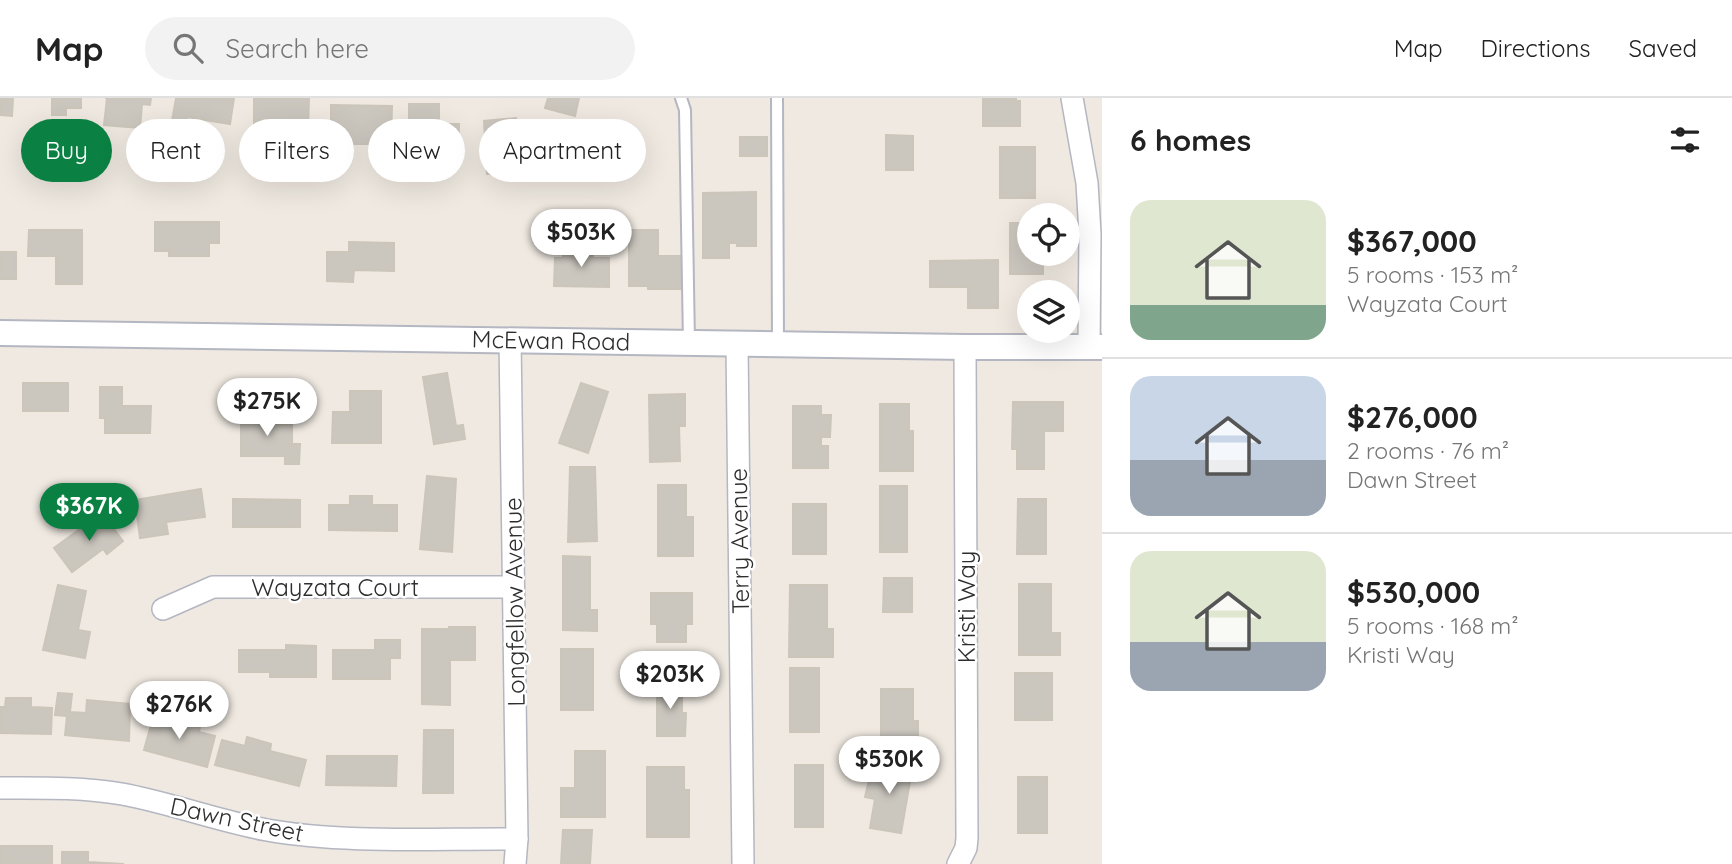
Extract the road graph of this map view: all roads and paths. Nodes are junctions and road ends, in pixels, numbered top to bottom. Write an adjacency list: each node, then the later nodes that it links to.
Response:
1 (681, 98): 6 (lane)
2 (777, 98): 8 (lane)
3 (1072, 98): 10 (street)
4 (0, 333): 5 (street, McEwan Road)
5 (510, 339): 6 (street, McEwan Road); 11 (street, Longfellow Avenue)
6 (689, 343): 7 (street, McEwan Road)
7 (737, 344): 8 (street, McEwan Road); 16 (street, Terry Avenue)
8 (778, 344): 9 (street, McEwan Road)
9 (965, 347): 10 (street, McEwan Road); 17 (street, Kristi Way)
10 (1095, 347)
11 (513, 587): 12 (street, Wayzata Court); 14 (street, Longfellow Avenue)
12 (163, 609)
13 (0, 788): 14 (street, Dawn Street)
14 (517, 839): 15 (street, Longfellow Avenue)
15 (515, 864)
16 (743, 864)
17 (958, 864)

